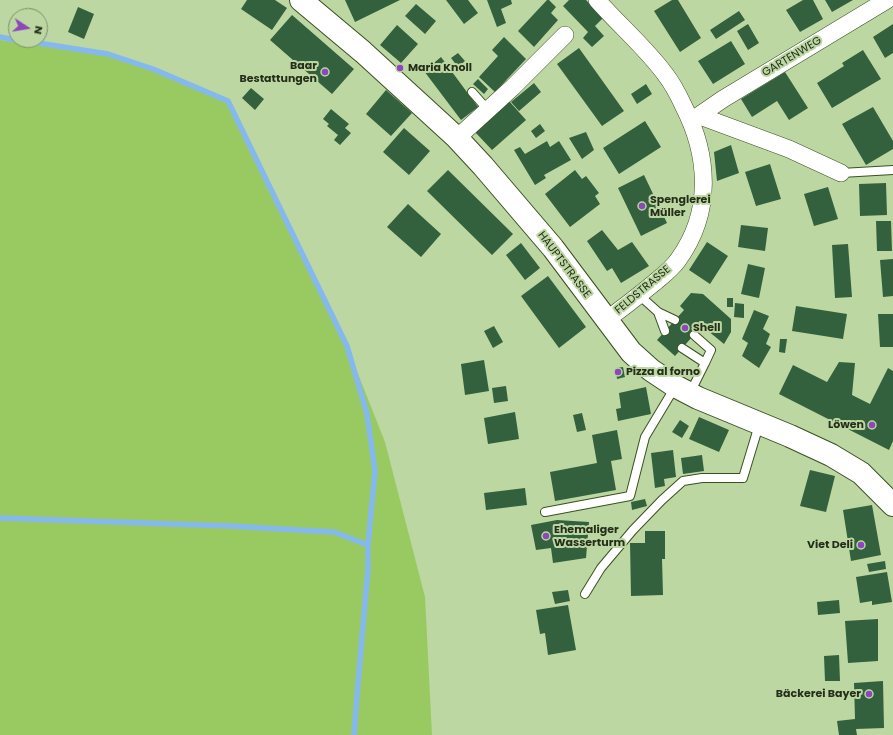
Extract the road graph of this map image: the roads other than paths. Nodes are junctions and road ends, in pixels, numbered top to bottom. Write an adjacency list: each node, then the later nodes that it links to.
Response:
1 (301, 0): 8 (main road, HAUPTSTRASSE)
2 (597, 0): 7 (street, FELDSTRASSE)
3 (887, 0): 7 (street, GARTENWEG)
4 (565, 35): 6 (street)
5 (472, 92): 6 (lane)
6 (488, 110): 8 (street)
7 (696, 118): 10 (street); 11 (street, FELDSTRASSE)
8 (457, 138): 13 (main road, HAUPTSTRASSE)
9 (893, 170): 10 (lane)
10 (841, 173)
11 (639, 295): 12 (lane); 13 (street, FELDSTRASSE)
12 (658, 312): 14 (lane); 15 (lane)
13 (606, 320): 19 (main road, HAUPTSTRASSE)
14 (675, 320)
15 (665, 331)
16 (694, 335): 18 (lane)
17 (682, 348): 18 (lane)
18 (705, 363): 19 (lane)
19 (682, 390): 20 (main road, HAUPTSTRASSE); 22 (lane)
20 (759, 423): 21 (main road, HAUPTSTRASSE); 23 (lane)
21 (892, 504)
22 (545, 512)
23 (585, 594)

